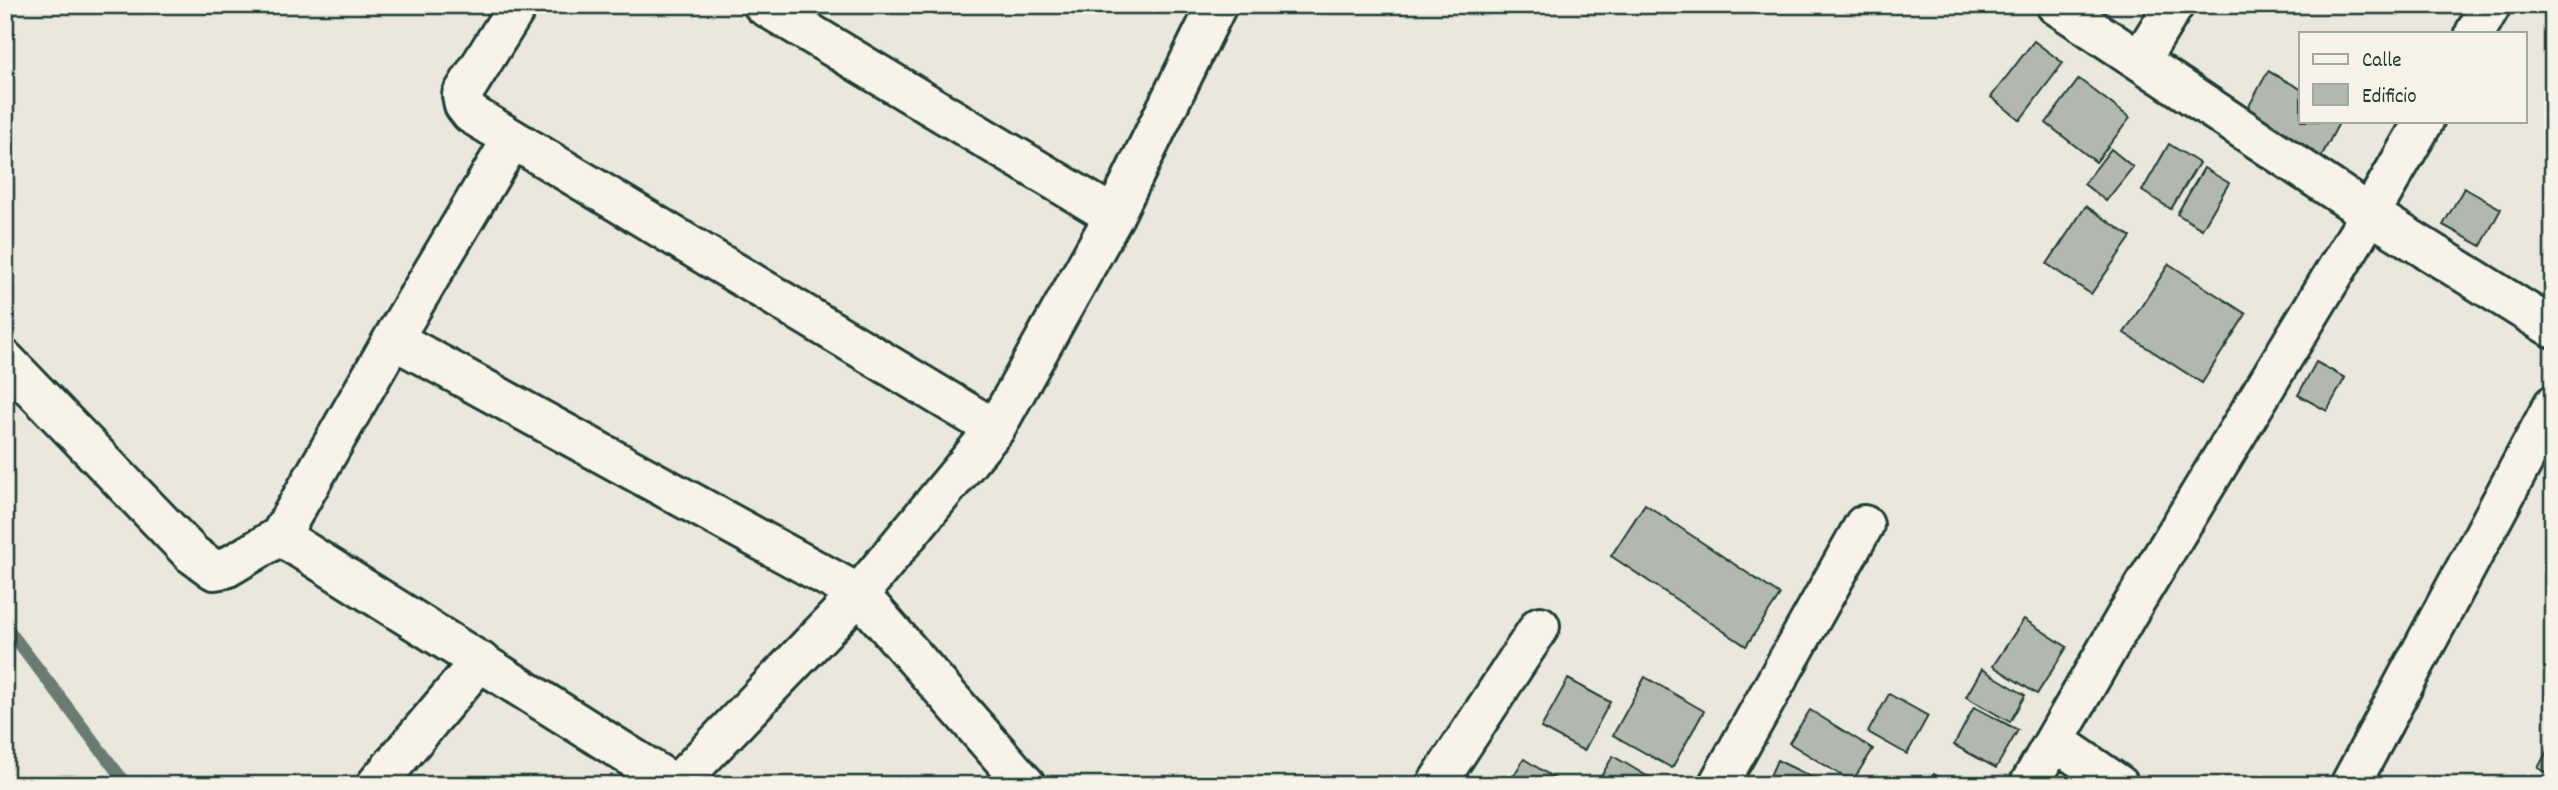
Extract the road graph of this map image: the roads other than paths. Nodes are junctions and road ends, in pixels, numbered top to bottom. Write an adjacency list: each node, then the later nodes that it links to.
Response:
1 (518, 5): 10 (street)
2 (763, 5): 12 (street)
3 (1217, 5): 12 (street)
4 (2056, 5): 8 (street)
5 (2174, 5): 8 (street)
6 (2491, 5): 7 (street)
7 (2475, 32)
8 (2140, 60): 11 (street)
9 (2423, 122): 11 (street)
10 (512, 139): 14 (street); 17 (street)
11 (2370, 214): 13 (street); 23 (street)
12 (1114, 216): 17 (street)
13 (2553, 328)
14 (393, 339): 19 (street); 20 (street)
15 (5, 360): 19 (street)
16 (2553, 405): 31 (street)
17 (996, 429): 20 (street)
18 (1864, 525): 28 (street)
19 (280, 536): 22 (street)
20 (859, 594): 25 (street); 26 (street)
21 (1540, 626): 27 (street)
22 (480, 661): 24 (street); 25 (street)
23 (2055, 741): 29 (street); 30 (street)
24 (376, 785)
25 (676, 785)
26 (1026, 785)
27 (1436, 785)
28 (1718, 785)
29 (2029, 785)
30 (2119, 785)
31 (2350, 785)

